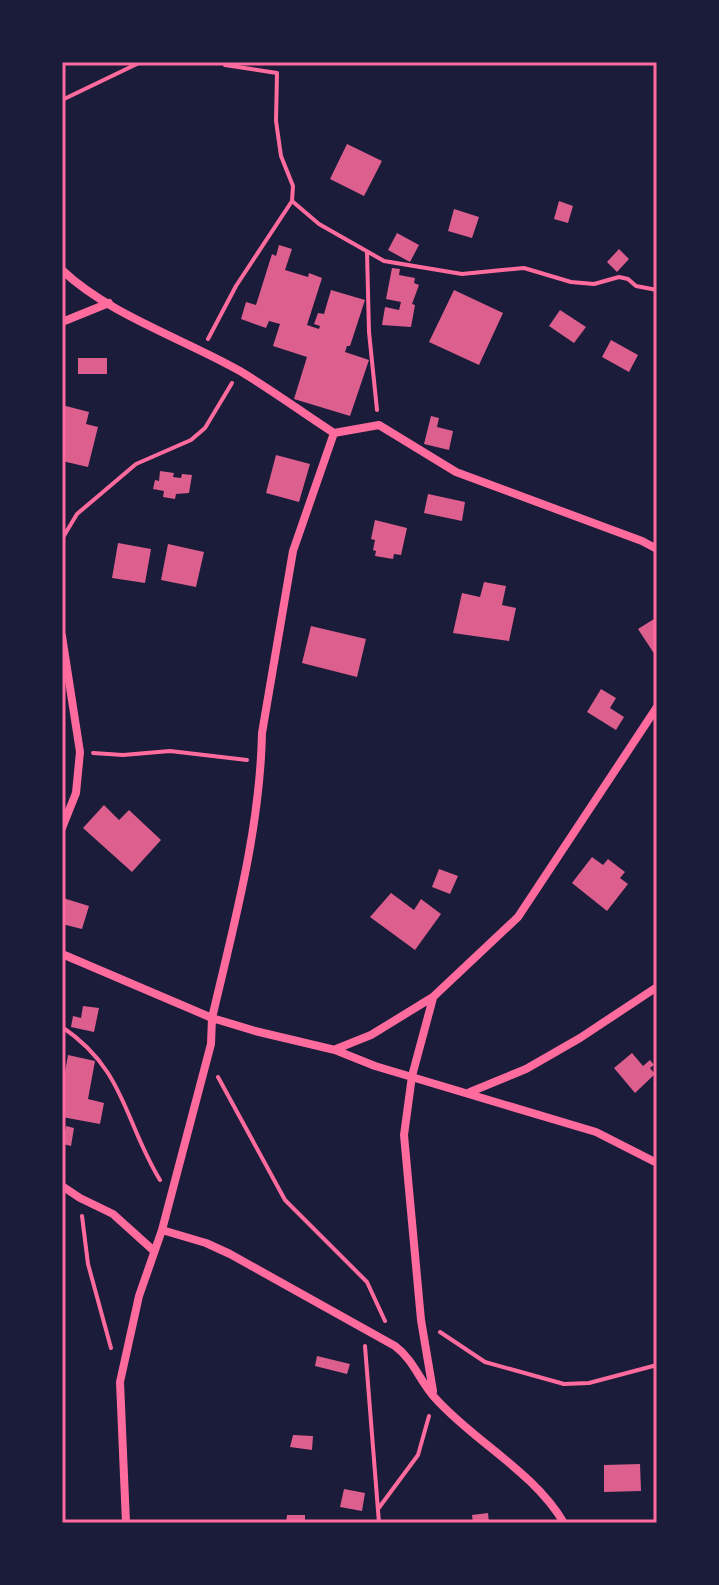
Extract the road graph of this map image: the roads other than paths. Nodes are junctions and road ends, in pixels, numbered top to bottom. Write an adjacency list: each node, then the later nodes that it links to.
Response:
1 (62, 270): 2 (street)
2 (109, 303): 3 (street); 4 (street)
3 (62, 322)
4 (334, 433): 5 (street); 12 (street)
5 (657, 549)
6 (62, 636): 8 (street)
7 (657, 707): 11 (street)
8 (62, 828)
9 (62, 954): 12 (street)
10 (657, 987): 15 (street)
11 (433, 997): 13 (street); 14 (street)
12 (212, 1018): 13 (street); 18 (street)
13 (335, 1050): 14 (street)
14 (412, 1076): 15 (street); 20 (street)
15 (469, 1092): 16 (street)
16 (657, 1163)
17 (62, 1186): 19 (street)
18 (162, 1230): 19 (street); 20 (street)
19 (154, 1251): 21 (street)
20 (433, 1396): 22 (street)
21 (126, 1523)
22 (564, 1523)

